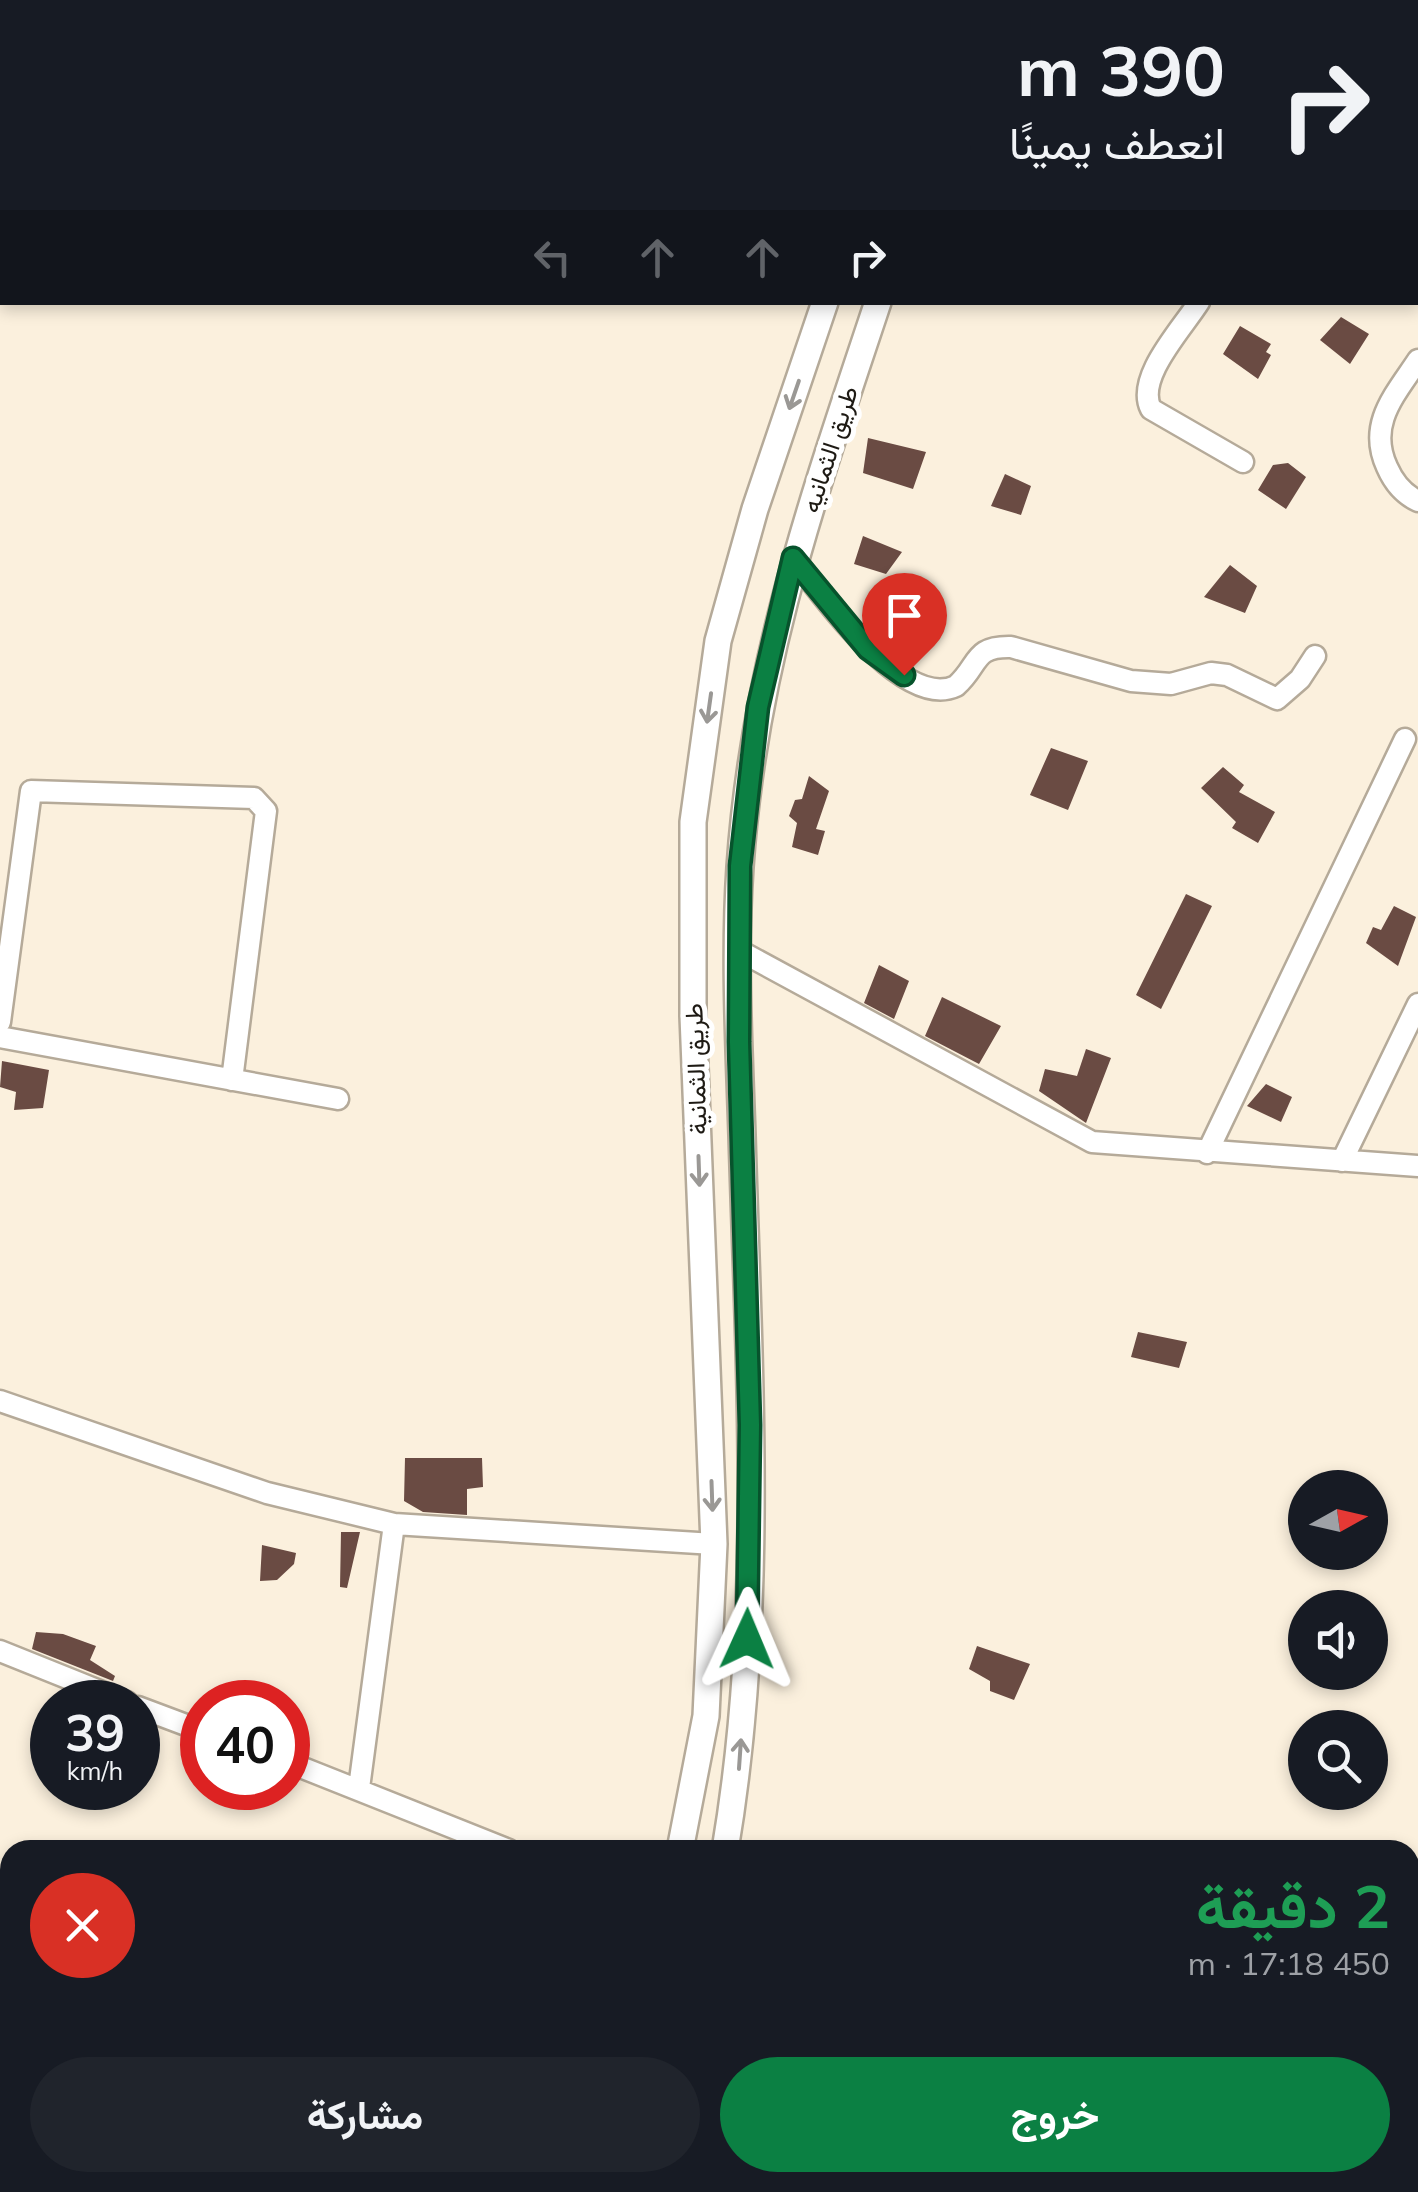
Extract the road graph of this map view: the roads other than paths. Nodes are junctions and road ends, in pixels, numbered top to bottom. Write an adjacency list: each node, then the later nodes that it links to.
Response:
1 (824, 305): 21 (street, طريق الثمانية, one-way to 21)
2 (877, 305): 7 (street, طريق الثمانيه)
3 (1197, 305): 5 (street)
4 (1418, 360): 6 (street)
5 (1242, 462)
6 (1418, 501)
7 (793, 558): 8 (street); 10 (street, طريق الثمانيه)
8 (1315, 656)
9 (1406, 739): 16 (street)
10 (738, 950): 16 (street); 28 (street, طريق الثمانيه, one-way to 10)
11 (1418, 1004): 17 (street)
12 (0, 1022): 13 (street); 14 (street)
13 (0, 1038): 14 (street)
14 (232, 1080): 15 (street)
15 (338, 1099)
16 (1207, 1153): 17 (street)
17 (1342, 1161): 18 (street)
18 (1418, 1166)
19 (0, 1401): 20 (street)
20 (394, 1524): 21 (street); 25 (street)
21 (714, 1544): 27 (street, طريق الثمانية)
22 (0, 1652): 23 (street)
23 (71, 1680)
24 (310, 1770): 25 (street)
25 (360, 1788): 26 (street)
26 (485, 1840)
27 (682, 1840)
28 (728, 1840)

